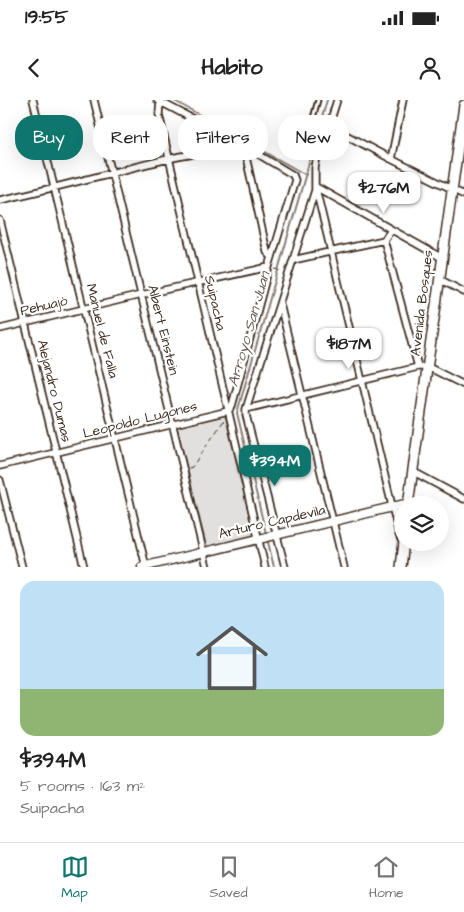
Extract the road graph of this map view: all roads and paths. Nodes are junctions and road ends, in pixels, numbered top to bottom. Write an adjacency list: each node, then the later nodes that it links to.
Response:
1 (33, 100): 19 (street, Manuel de Falla)
2 (94, 100): 18 (street, Albert Einstein)
3 (318, 100): 9 (lane)
4 (337, 100): 10 (street)
5 (403, 100): 14 (street)
6 (158, 101): 8 (street); 13 (street, Suipacha)
7 (464, 106): 21 (main road, Avenida Bosques)
8 (185, 115)
9 (314, 115)
10 (332, 115)
11 (349, 137): 14 (street)
12 (178, 156): 13 (street)
13 (169, 158): 18 (street); 34 (street, Suipacha)
14 (391, 159): 21 (street)
15 (247, 160): 28 (street)
16 (268, 160): 28 (street)
17 (316, 160): 20 (street)
18 (111, 173): 19 (street); 36 (street, Albert Einstein)
19 (56, 188): 23 (street); 38 (street, Manuel de Falla)
20 (315, 188): 25 (street); 27 (street); 30 (street)
21 (451, 188): 22 (street); 29 (main road, Avenida Bosques)
22 (464, 195)
23 (0, 200)
24 (0, 220): 39 (street, Alejandro Dumas)
25 (391, 230): 26 (street); 29 (street)
26 (384, 240): 27 (street); 41 (street)
27 (331, 251): 30 (street); 42 (street)
28 (272, 257): 31 (street)
29 (442, 258): 33 (main road, Avenida Bosques)
30 (293, 260): 37 (street)
31 (272, 268): 32 (path); 34 (street, Pehuajó); 46 (street)
32 (280, 270)
33 (439, 279): 35 (street); 41 (main road, Avenida Bosques)
34 (198, 282): 36 (street, Pehuajó); 46 (street, Suipacha)
35 (464, 292)
36 (142, 295): 38 (street, Pehuajó); 47 (street, Albert Einstein)
37 (279, 303): 44 (street); 45 (street)
38 (84, 310): 39 (street, Pehuajó); 48 (street, Manuel de Falla)
39 (24, 324): 40 (street, Pehuajó); 49 (street, Alejandro Dumas)
40 (0, 329)
41 (423, 367): 42 (street); 43 (street); 52 (main road, Avenida Bosques)
42 (362, 381): 44 (street); 56 (street)
43 (464, 385)
44 (302, 394): 45 (street); 58 (street)
45 (246, 409): 59 (street)
46 (228, 411): 47 (street, Leopoldo Lugones); 51 (path); 60 (street, Suipacha)
47 (173, 425): 48 (street, Leopoldo Lugones); 51 (street, Albert Einstein)
48 (116, 440): 49 (street, Leopoldo Lugones); 65 (street, Manuel de Falla)
49 (57, 453): 50 (street, Leopoldo Lugones); 64 (street, Alejandro Dumas)
50 (0, 466)
51 (184, 469): 61 (street, Albert Einstein)
52 (414, 472): 54 (main road, Avenida Bosques); 55 (street)
53 (0, 480): 63 (street)
54 (410, 496)
55 (464, 499)
56 (392, 506): 57 (street); 58 (street, Arturo Capdevila)
57 (394, 514)
58 (333, 520): 59 (street, Arturo Capdevila); 69 (street)
59 (275, 534): 60 (street, Arturo Capdevila); 68 (street)
60 (260, 538): 61 (street, Arturo Capdevila); 67 (street, Suipacha)
61 (204, 551): 65 (street, Arturo Capdevila); 66 (street, Albert Einstein)
62 (403, 551): 70 (main road)
63 (22, 567)
64 (84, 567)
65 (145, 567)
66 (207, 567)
67 (265, 567)
68 (285, 567)
69 (344, 567)
70 (401, 567)

